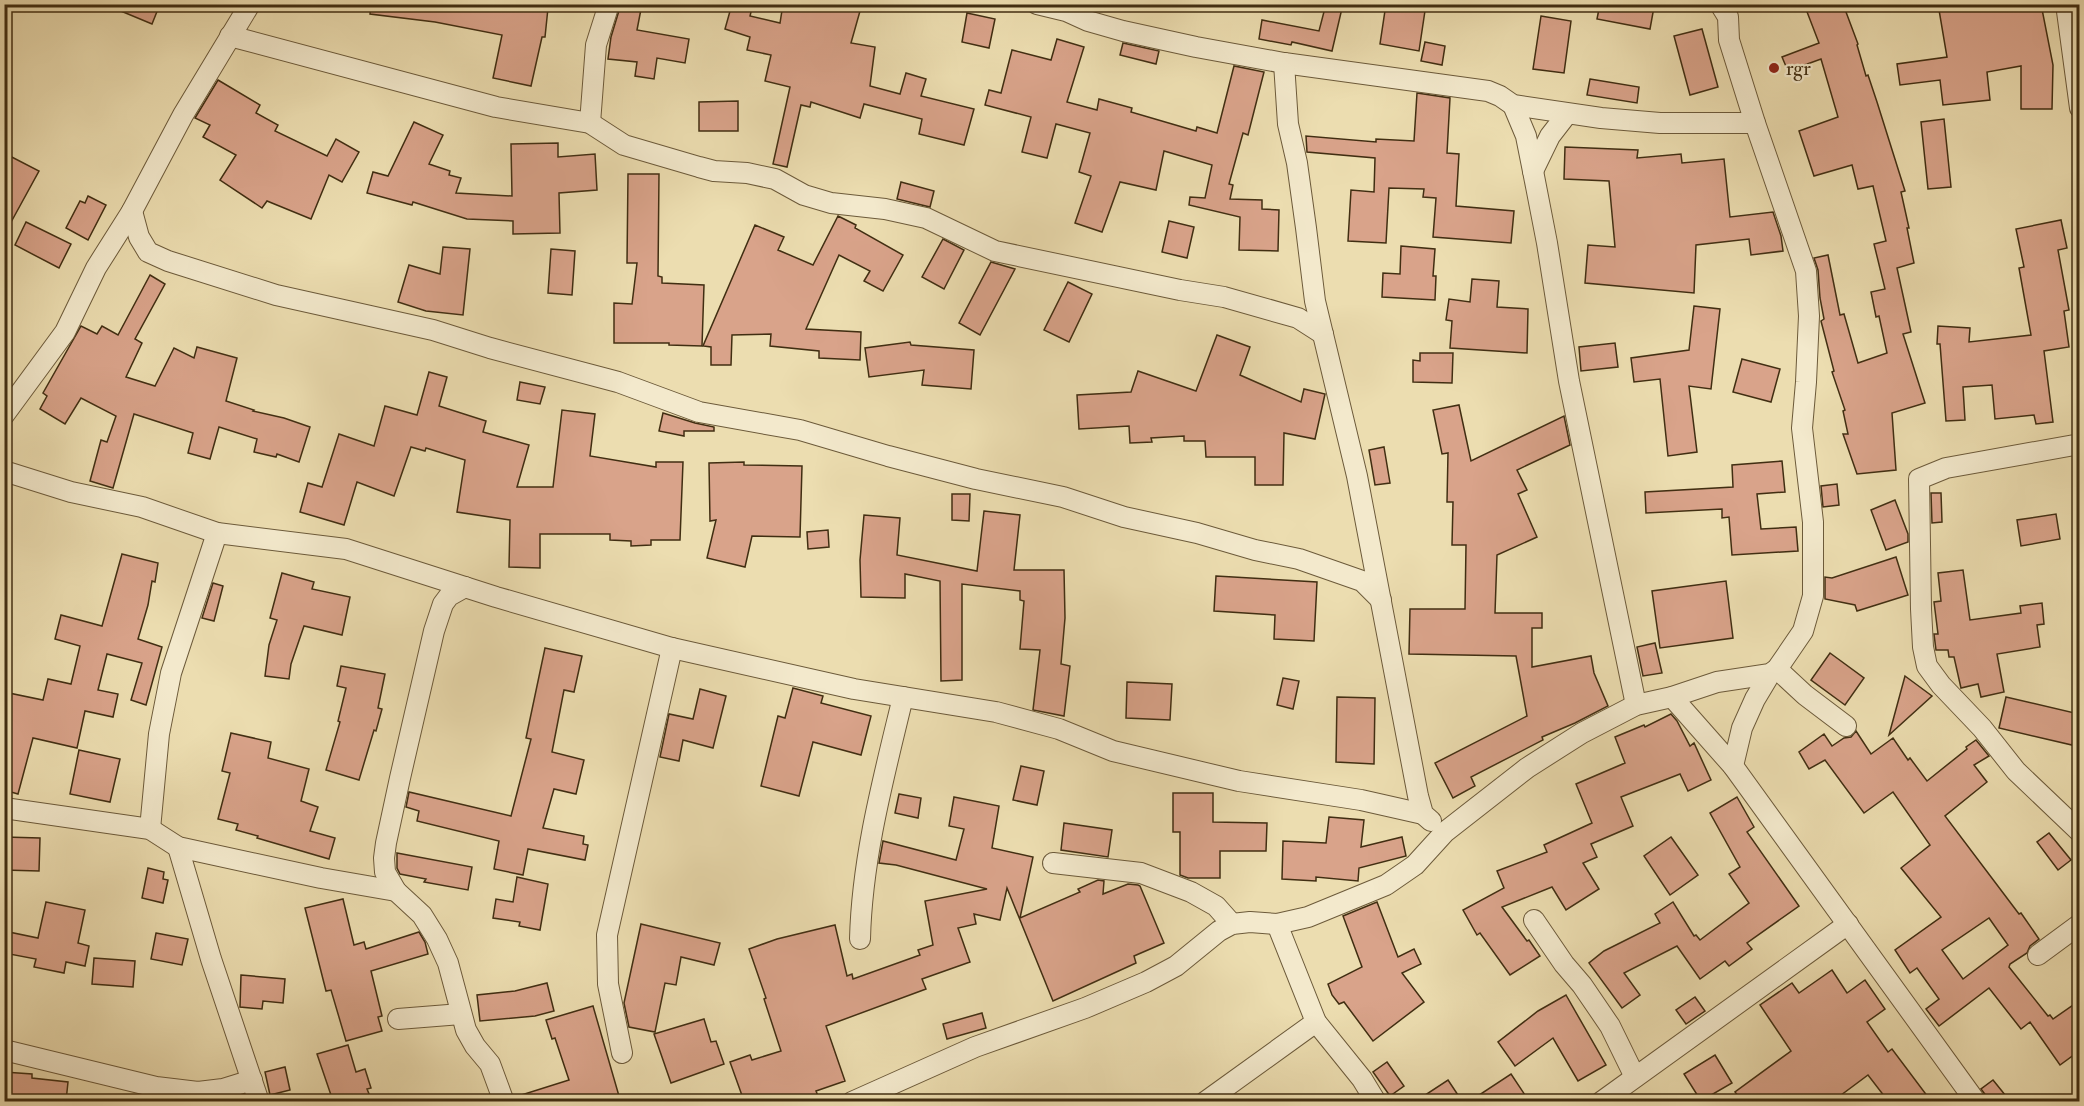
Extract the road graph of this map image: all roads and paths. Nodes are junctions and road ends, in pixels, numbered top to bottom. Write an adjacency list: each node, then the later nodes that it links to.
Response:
1 (250, 4): 7 (street)
2 (609, 4): 12 (street)
3 (1037, 4): 5 (street)
4 (2066, 4): 10 (street)
5 (1067, 8): 8 (street)
6 (1728, 9): 13 (street)
7 (230, 36): 12 (street); 15 (street)
8 (1284, 63): 9 (street); 16 (street)
9 (1513, 105): 11 (street); 14 (street)
10 (2079, 108)
11 (1567, 114): 13 (street); 14 (street)
12 (590, 123): 17 (street)
13 (1755, 123): 26 (street)
14 (1533, 171): 29 (street)
15 (132, 212): 19 (street); 24 (street)
16 (1315, 301): 17 (street); 18 (street)
17 (1298, 318): 18 (street)
18 (1323, 334): 24 (street)
19 (4, 415)
20 (2079, 444): 36 (street)
21 (4, 471): 22 (street)
22 (217, 532): 23 (street); 34 (street)
23 (465, 587): 25 (street); 39 (street)
24 (1381, 600): 33 (street)
25 (672, 648): 27 (street); 51 (street)
26 (1774, 672): 28 (street); 30 (street); 31 (street)
27 (903, 697): 33 (street); 45 (street)
28 (1672, 697): 29 (street); 31 (street)
29 (1636, 705): 35 (street)
30 (1846, 726)
31 (1733, 766): 43 (street)
32 (4, 808): 34 (street)
33 (1423, 814): 35 (street)
34 (150, 829): 37 (street)
35 (1445, 832): 42 (street)
36 (2079, 832)
37 (178, 847): 39 (street); 53 (street)
38 (1053, 863): 41 (street)
39 (396, 891): 47 (street)
40 (1534, 920): 52 (street)
41 (1232, 924): 42 (street); 56 (street)
42 (1277, 924): 49 (street)
43 (1848, 924): 52 (street); 60 (street)
44 (2079, 924): 46 (street)
45 (860, 939)
46 (2038, 955)
47 (461, 1014): 48 (street); 55 (street)
48 (398, 1019)
49 (1316, 1022): 57 (street); 58 (street)
50 (4, 1050): 53 (street)
51 (622, 1053)
52 (1635, 1077): 59 (street)
53 (252, 1080): 54 (street)
54 (259, 1101)
55 (504, 1101)
56 (852, 1101)
57 (1205, 1101)
58 (1376, 1101)
59 (1601, 1101)
60 (1976, 1101)

